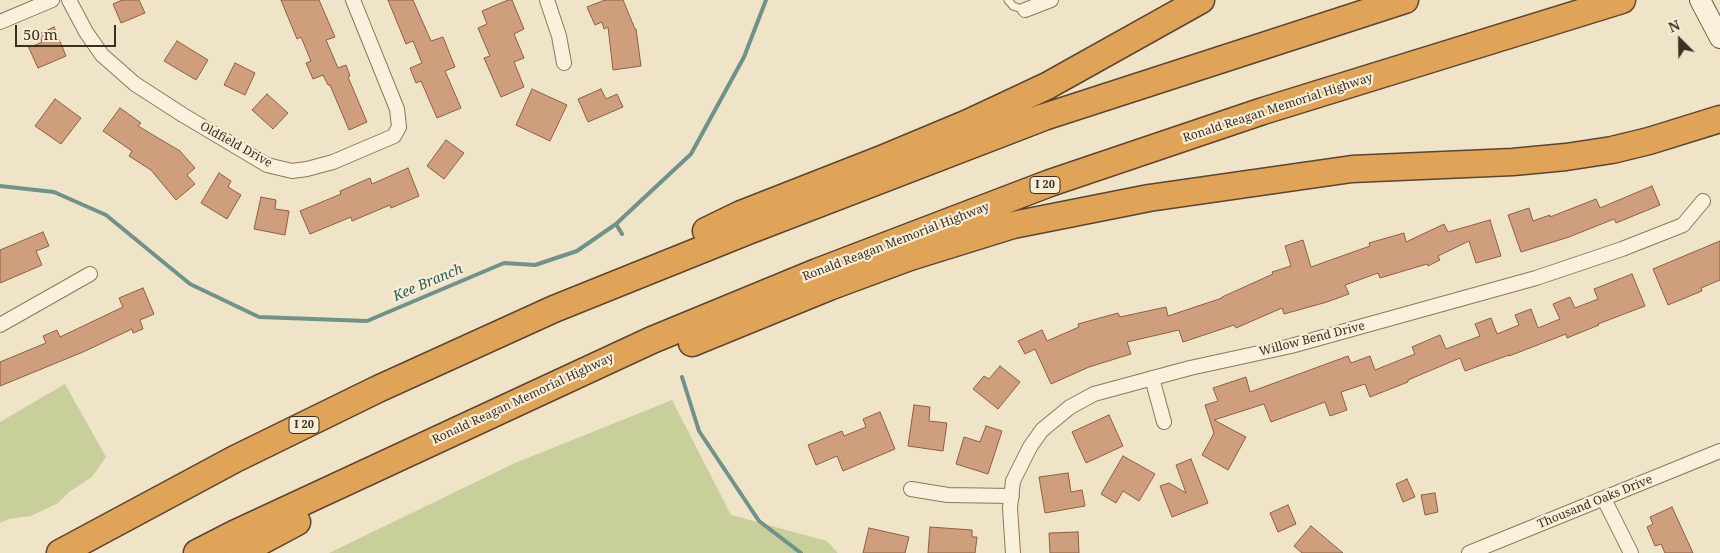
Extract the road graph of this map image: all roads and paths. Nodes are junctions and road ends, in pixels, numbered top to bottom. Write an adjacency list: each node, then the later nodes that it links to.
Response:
1 (52, 0): 12 (street)
2 (69, 0): 3 (street, Oldfield Drive)
3 (353, 0)
4 (548, 0): 14 (street)
5 (1008, 0): 11 (lane)
6 (1051, 0): 11 (street)
7 (1201, 0): 18 (highway)
8 (1405, 0): 18 (highway, I 20)
9 (1622, 0): 21 (highway, Ronald Reagan Memorial Highway / I 20)
10 (1700, 0): 13 (street)
11 (1025, 10)
12 (0, 22)
13 (1720, 38)
14 (564, 62)
15 (1720, 119): 21 (highway)
16 (1703, 201): 20 (street, Willow Bend Drive)
17 (90, 274): 19 (street)
18 (554, 309): 28 (highway, I 20)
19 (0, 325)
20 (1152, 378): 22 (street); 26 (street, Willow Bend Drive)
21 (486, 417): 23 (highway, Ronald Reagan Memorial Highway / I 20)
22 (1164, 422)
23 (428, 443): 29 (highway, Ronald Reagan Memorial Highway / I 20); 30 (highway)
24 (1720, 451): 27 (street, Thousand Oaks Drive)
25 (911, 489): 26 (street)
26 (1012, 496): 31 (street, Willow Bend Drive)
27 (1604, 499): 32 (street, Thousand Oaks Drive); 33 (street)
28 (60, 553)
29 (198, 553)
30 (239, 553)
31 (1013, 553)
32 (1469, 553)
33 (1631, 553)

